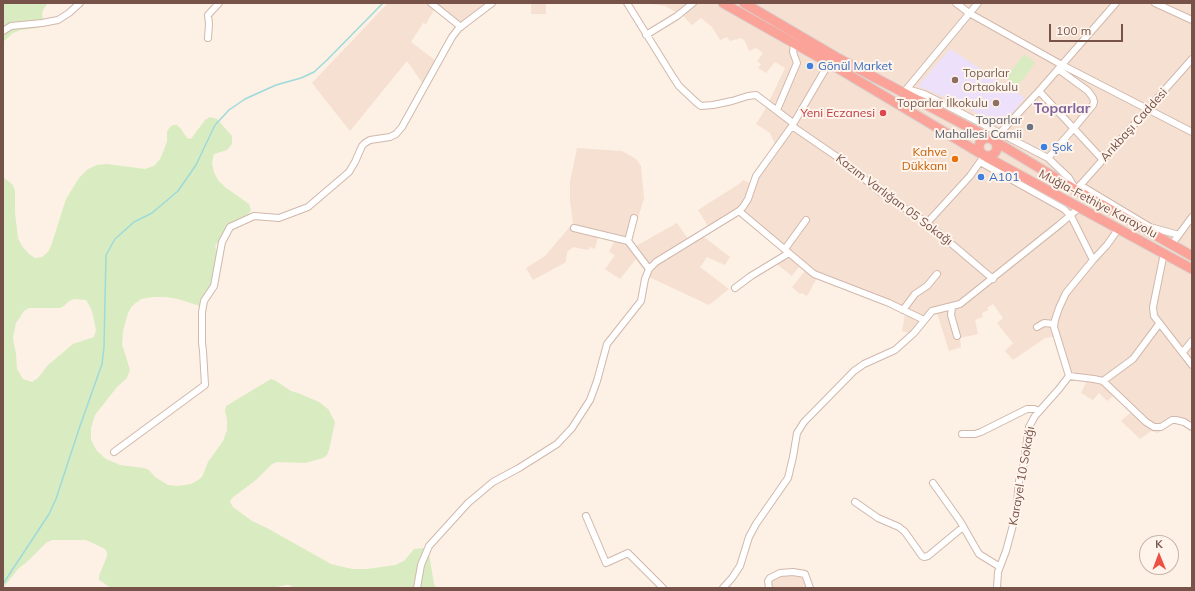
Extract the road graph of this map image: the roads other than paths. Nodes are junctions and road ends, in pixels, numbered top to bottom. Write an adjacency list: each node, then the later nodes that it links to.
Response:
1 (80, 3): 16 (street)
2 (219, 3): 18 (street)
3 (431, 3): 15 (street)
4 (492, 3): 15 (street)
5 (627, 3): 17 (street)
6 (693, 3): 17 (street)
7 (723, 3): 19 (highway, Muğla-Fethiye Karayolu)
8 (744, 3): 23 (highway, Muğla-Fethiye Karayolu)
9 (956, 3): 13 (street)
10 (978, 3): 13 (street)
11 (1116, 3): 22 (street)
12 (1155, 3): 14 (street)
13 (969, 13): 22 (street); 23 (street)
14 (1192, 20)
15 (461, 27): 71 (street)
16 (3, 31)
17 (646, 35): 25 (street, Kazım Varlığan 05 Sokağı)
18 (208, 38)
19 (794, 44): 21 (highway, Muğla-Fethiye Karayolu); 25 (street)
20 (1192, 59): 26 (street, Arıkbaşı Caddesi)
21 (829, 64): 27 (street); 32 (highway, Muğla-Fethiye Karayolu)
22 (1060, 67): 24 (street); 26 (street); 28 (street)
23 (905, 91): 30 (highway, Muğla-Fethiye Karayolu)
24 (1038, 91): 28 (street); 30 (street)
25 (777, 110): 27 (street, Kazım Varlığan 05 Sokağı)
26 (1148, 110): 29 (street); 33 (street, Arıkbaşı Caddesi)
27 (793, 125): 36 (street); 41 (street, Kazım Varlığan 05 Sokağı)
28 (1074, 128): 31 (street); 33 (street)
29 (1192, 132)
30 (996, 136): 31 (street); 32 (highway); 32 (highway); 34 (highway, Muğla-Fethiye Karayolu)
31 (1048, 158): 34 (street)
32 (982, 159): 35 (highway, Muğla-Fethiye Karayolu); 37 (street); 41 (street)
33 (1103, 160): 34 (street, Arıkbaşı Caddesi)
34 (1078, 188): 44 (street); 46 (highway, Muğla-Fethiye Karayolu)
35 (1080, 207): 37 (street); 43 (highway, Muğla-Fethiye Karayolu)
36 (739, 211): 47 (street); 51 (street)
37 (1071, 216): 50 (street); 54 (street)
38 (1192, 217): 44 (street)
39 (634, 218): 45 (street)
40 (806, 220): 47 (street)
41 (927, 223): 54 (street, Kazım Varlığan 05 Sokağı)
42 (574, 228): 45 (street)
43 (1119, 228): 48 (highway, Muğla-Fethiye Karayolu); 50 (street)
44 (1179, 235): 46 (street)
45 (628, 241): 51 (street)
46 (1172, 244): 49 (highway, Muğla-Fethiye Karayolu)
47 (787, 251): 55 (street); 57 (street)
48 (1164, 253): 52 (highway, Muğla-Fethiye Karayolu); 60 (street)
49 (1192, 256)
50 (1093, 260): 59 (street)
51 (649, 269): 77 (street)
52 (1192, 269)
53 (938, 274): 57 (street)
54 (993, 279): 56 (street)
55 (735, 288)
56 (952, 307): 58 (street); 62 (street)
57 (903, 310): 58 (street)
58 (924, 320): 79 (street)
59 (1054, 324): 61 (street); 66 (street)
60 (1160, 324): 64 (street); 67 (street)
61 (1037, 326)
62 (957, 336)
63 (1192, 341): 64 (street)
64 (1182, 352): 65 (street)
65 (1192, 365)
66 (1069, 376): 67 (street); 68 (street, Karayel 10 Sokağı)
67 (1103, 381): 69 (street)
68 (1039, 411): 70 (street); 76 (street, Karayel 10 Sokağı)
69 (1192, 427)
70 (962, 434)
71 (114, 452)
72 (933, 483): 75 (street)
73 (855, 502): 75 (street)
74 (586, 516): 78 (street)
75 (963, 527): 76 (street)
76 (1000, 567): 82 (street, Karayel 10 Sokağı)
77 (417, 588)
78 (663, 588)
79 (723, 588)
80 (769, 588): 81 (street)
81 (810, 588)
82 (997, 588)

